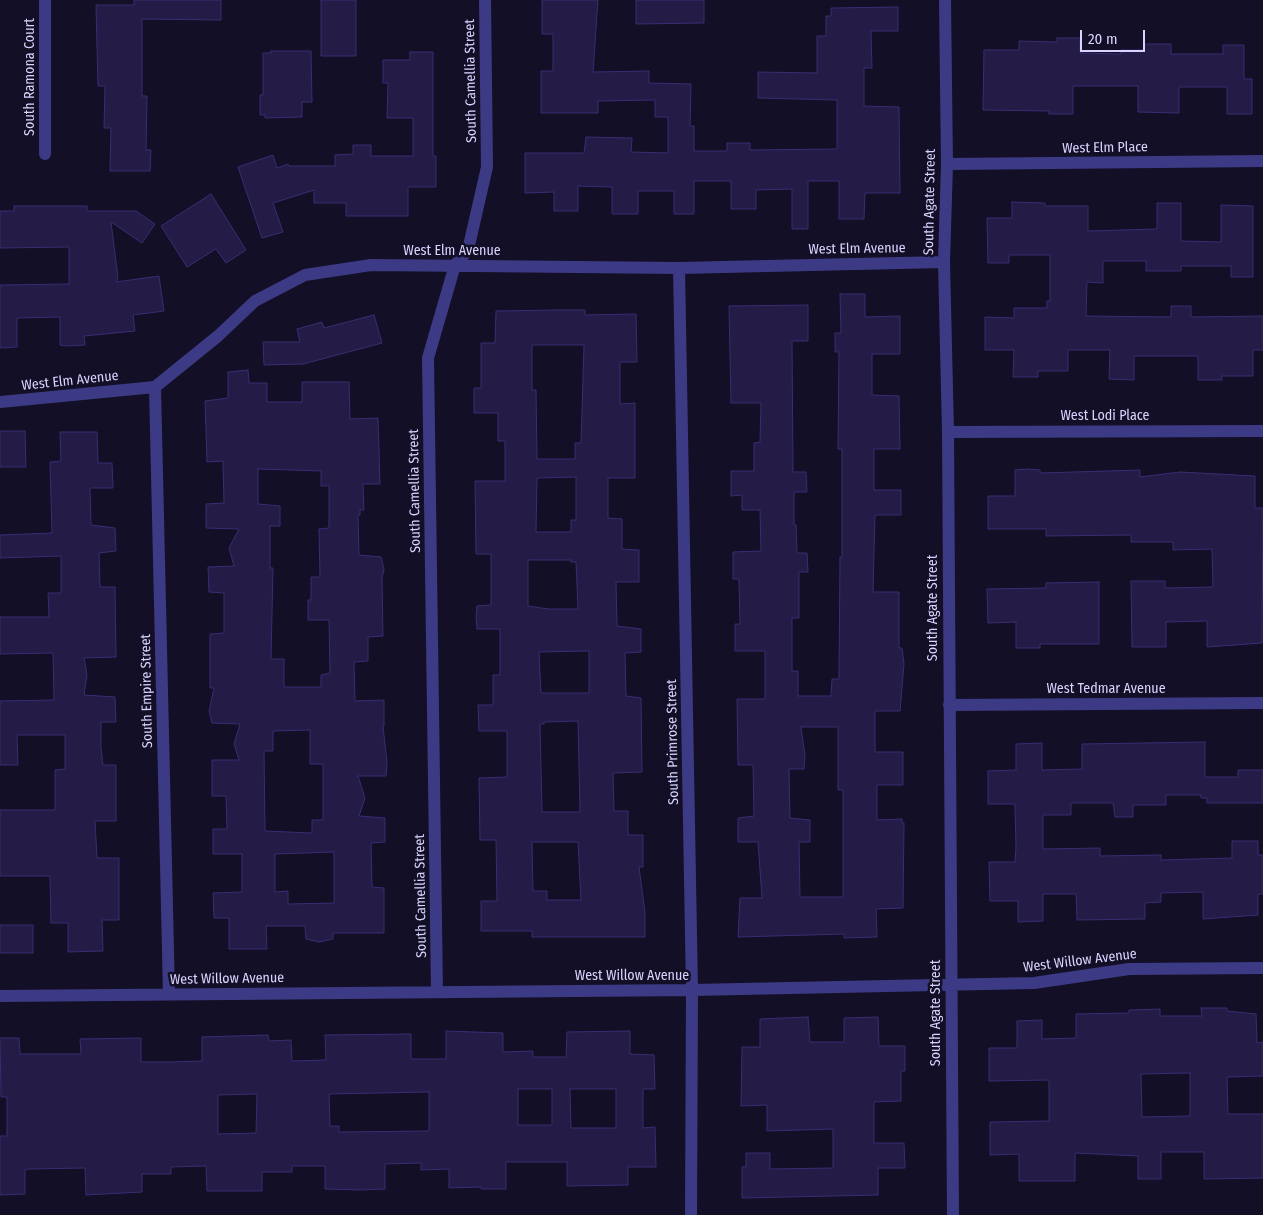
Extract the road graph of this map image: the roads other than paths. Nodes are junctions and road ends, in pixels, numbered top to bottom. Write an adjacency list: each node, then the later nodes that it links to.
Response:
1 (45, 0): 4 (street, South Ramona Court)
2 (485, 0): 8 (street, South Camellia Street)
3 (945, 0): 6 (street, South Agate Street)
4 (45, 154)
5 (1263, 161): 6 (street, West Elm Place)
6 (947, 164): 7 (street, South Agate Street)
7 (944, 262): 9 (street, West Elm Avenue); 13 (street, South Agate Street)
8 (455, 265): 9 (street, West Elm Avenue); 10 (street, West Elm Avenue); 19 (street, South Camellia Street)
9 (679, 268): 18 (street, South Primrose Street)
10 (155, 387): 11 (street, West Elm Avenue); 20 (street, South Empire Street)
11 (0, 402)
12 (1263, 431): 13 (street, West Lodi Place)
13 (948, 432): 15 (street, South Agate Street)
14 (1263, 703): 15 (street, West Tedmar Avenue)
15 (949, 705): 17 (street, South Agate Street)
16 (1263, 968): 17 (street, West Willow Avenue)
17 (951, 984): 18 (street, West Willow Avenue); 23 (street, South Agate Street)
18 (692, 990): 19 (street, West Willow Avenue); 22 (street, South Primrose Street)
19 (437, 992): 20 (street, West Willow Avenue)
20 (169, 994): 21 (street, West Willow Avenue)
21 (0, 996)
22 (691, 1215)
23 (953, 1215)

